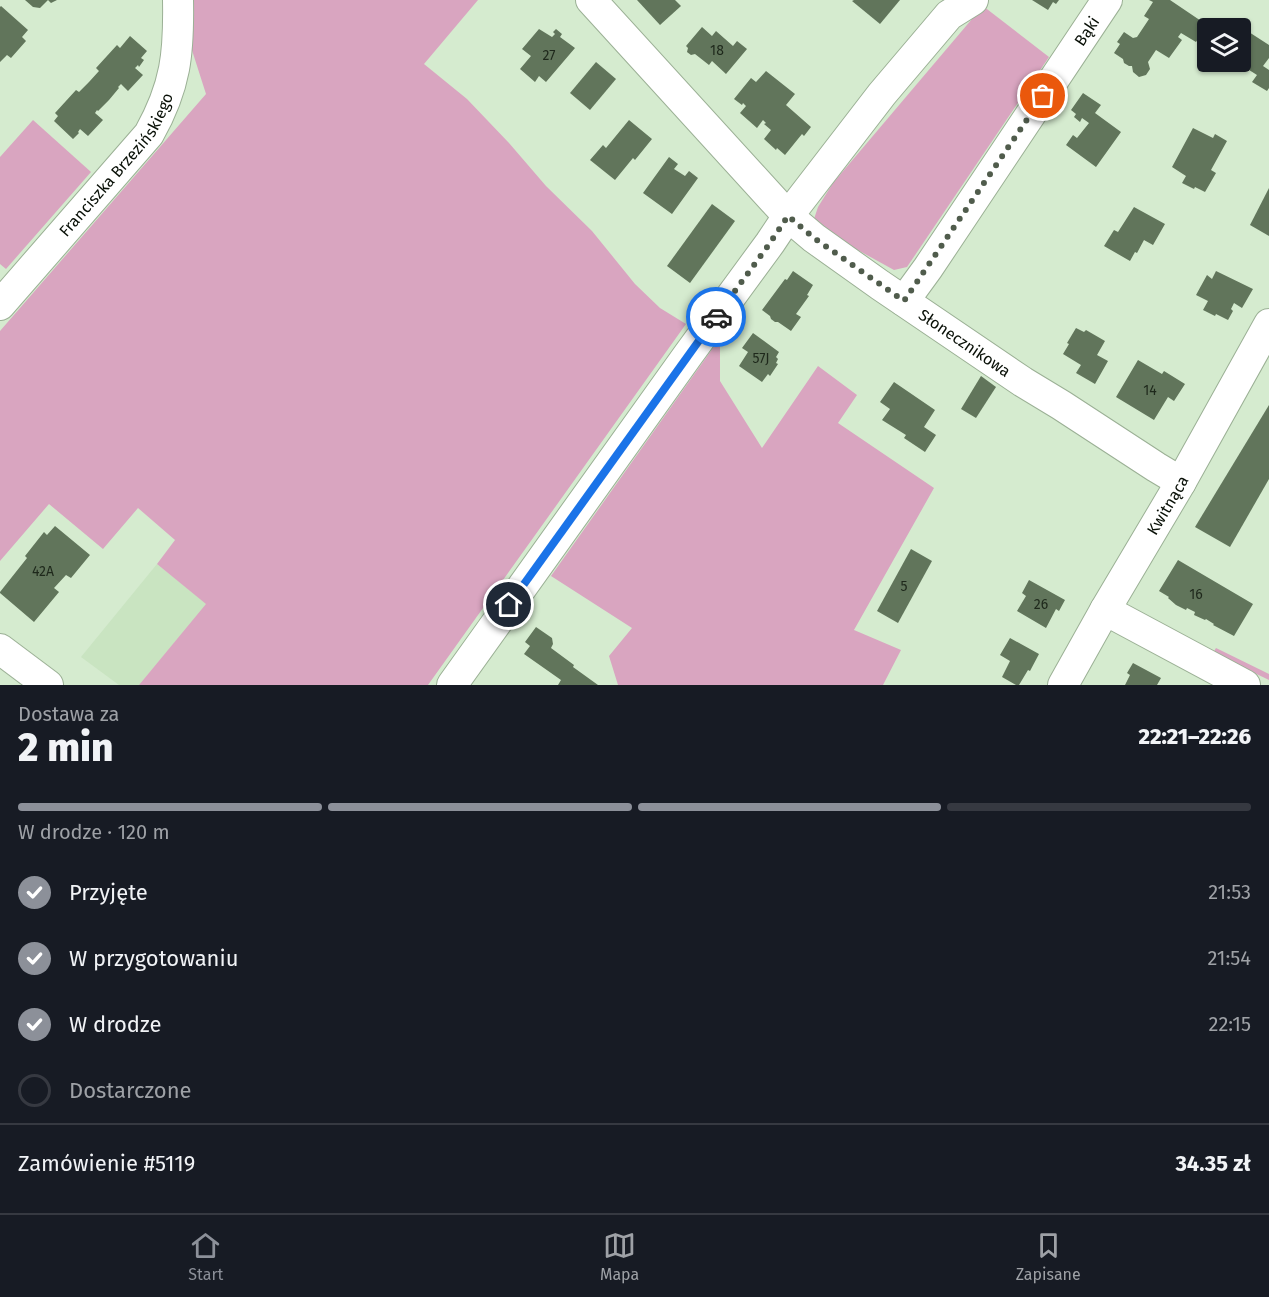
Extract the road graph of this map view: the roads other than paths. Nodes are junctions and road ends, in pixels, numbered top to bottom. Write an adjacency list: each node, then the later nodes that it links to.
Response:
1 (178, 0): 7 (street, Franciszka Brzezińskiego)
2 (591, 0): 5 (street, Słonecznikowa)
3 (1107, 0): 6 (street, Bąki)
4 (973, 1): 5 (street)
5 (788, 216): 6 (street, Słonecznikowa); 13 (street)
6 (904, 301): 9 (street, Słonecznikowa)
7 (0, 305)
8 (1269, 324): 9 (street, Kwitnąca)
9 (1181, 482): 10 (street, Kwitnąca)
10 (1105, 610): 14 (street, Kwitnąca); 15 (street)
11 (0, 649): 12 (street)
12 (48, 685)
13 (452, 685)
14 (1063, 685)
15 (1245, 685)

